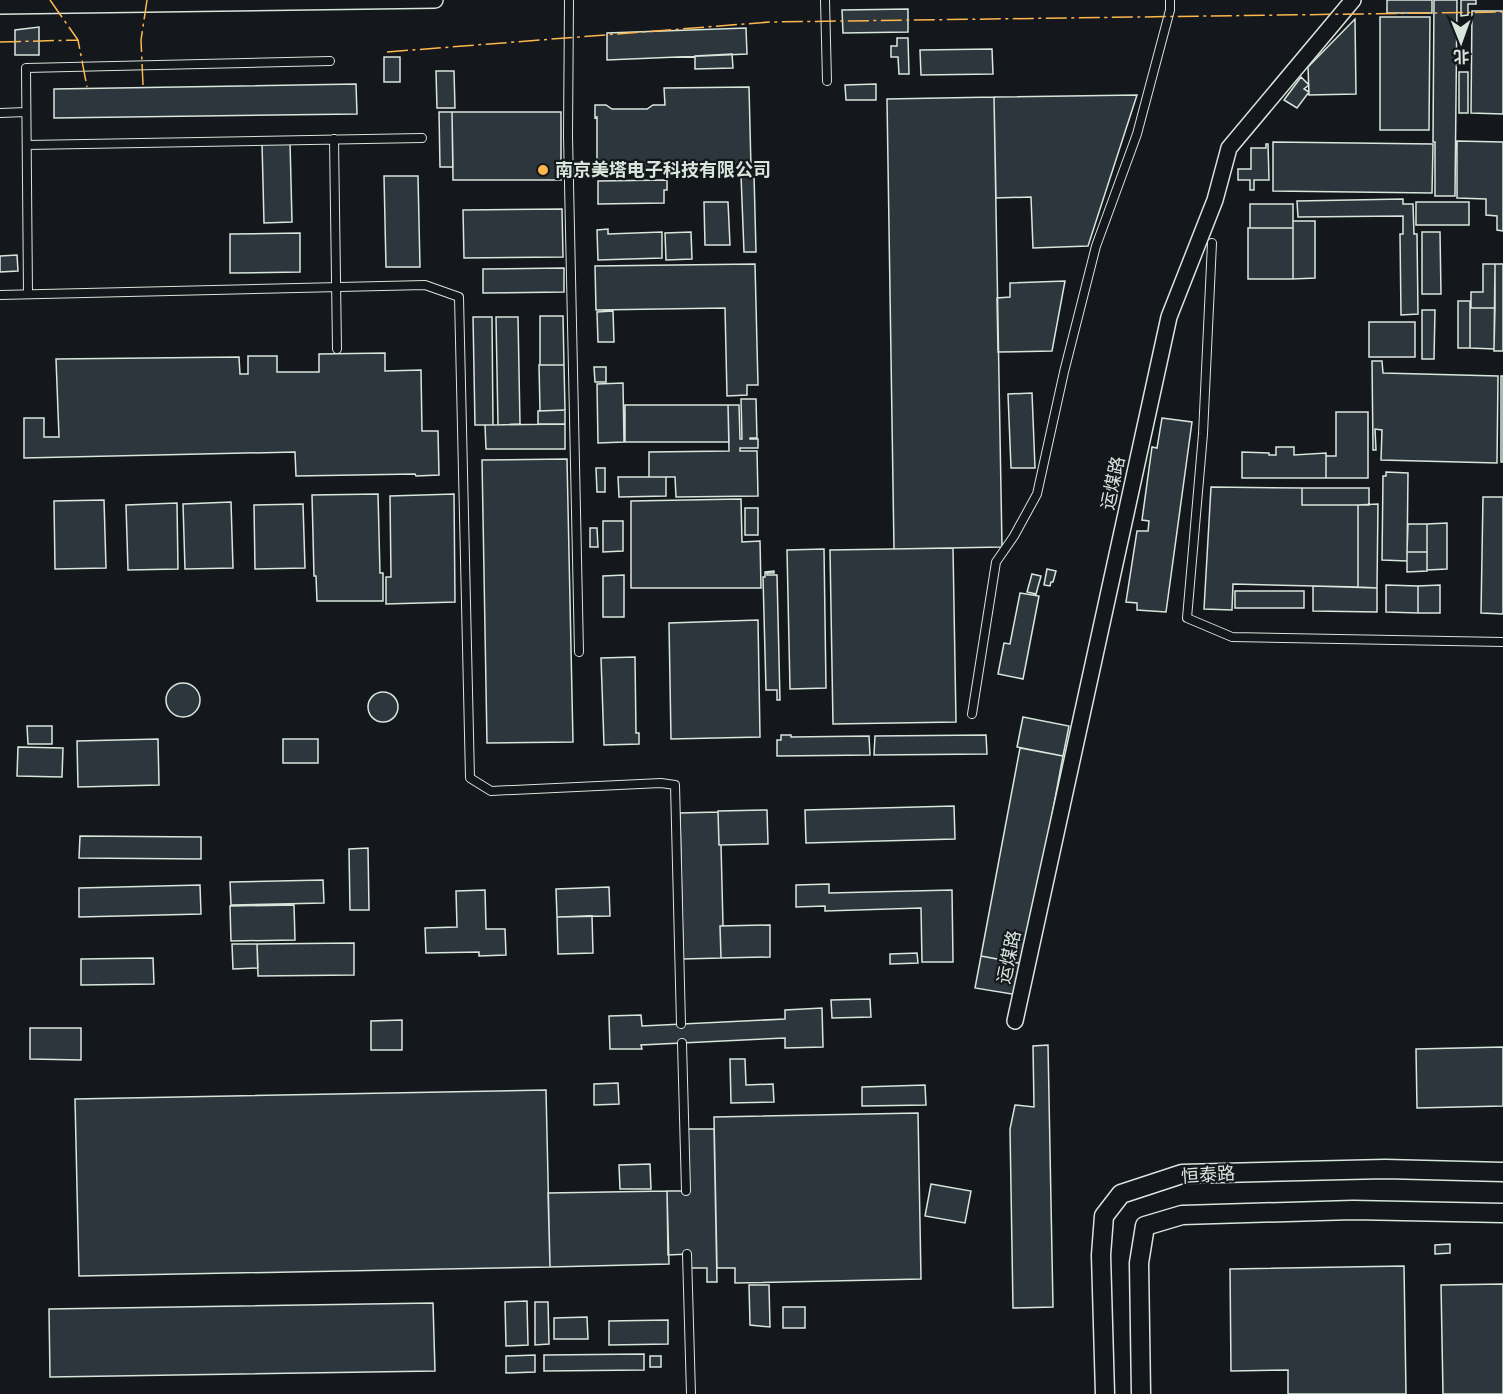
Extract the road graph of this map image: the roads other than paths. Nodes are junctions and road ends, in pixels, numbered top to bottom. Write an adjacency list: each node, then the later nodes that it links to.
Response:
1 (435, 0): 6 (street)
2 (569, 0): 20 (lane)
3 (825, 0): 8 (lane)
4 (1170, 0): 21 (lane)
5 (1353, 0): 22 (street, 运煤路)
6 (0, 6)
7 (330, 61): 9 (lane)
8 (827, 81)
9 (26, 112): 10 (lane); 13 (lane)
10 (0, 113)
11 (422, 138): 12 (lane)
12 (334, 139): 13 (lane); 15 (lane)
13 (27, 144): 16 (lane)
14 (1212, 243): 19 (lane)
15 (336, 286): 16 (lane); 18 (lane); 23 (lane)
16 (28, 294): 17 (lane)
17 (0, 295)
18 (337, 350)
19 (1503, 642)
20 (579, 652)
21 (972, 714)
22 (1015, 1021)
23 (681, 1024)
24 (682, 1044): 26 (lane)
25 (1503, 1172): 30 (street, 恒泰路)
26 (686, 1191)
27 (1503, 1213): 31 (street)
28 (687, 1254): 29 (lane)
29 (691, 1394)
30 (1105, 1394)
31 (1141, 1394)

